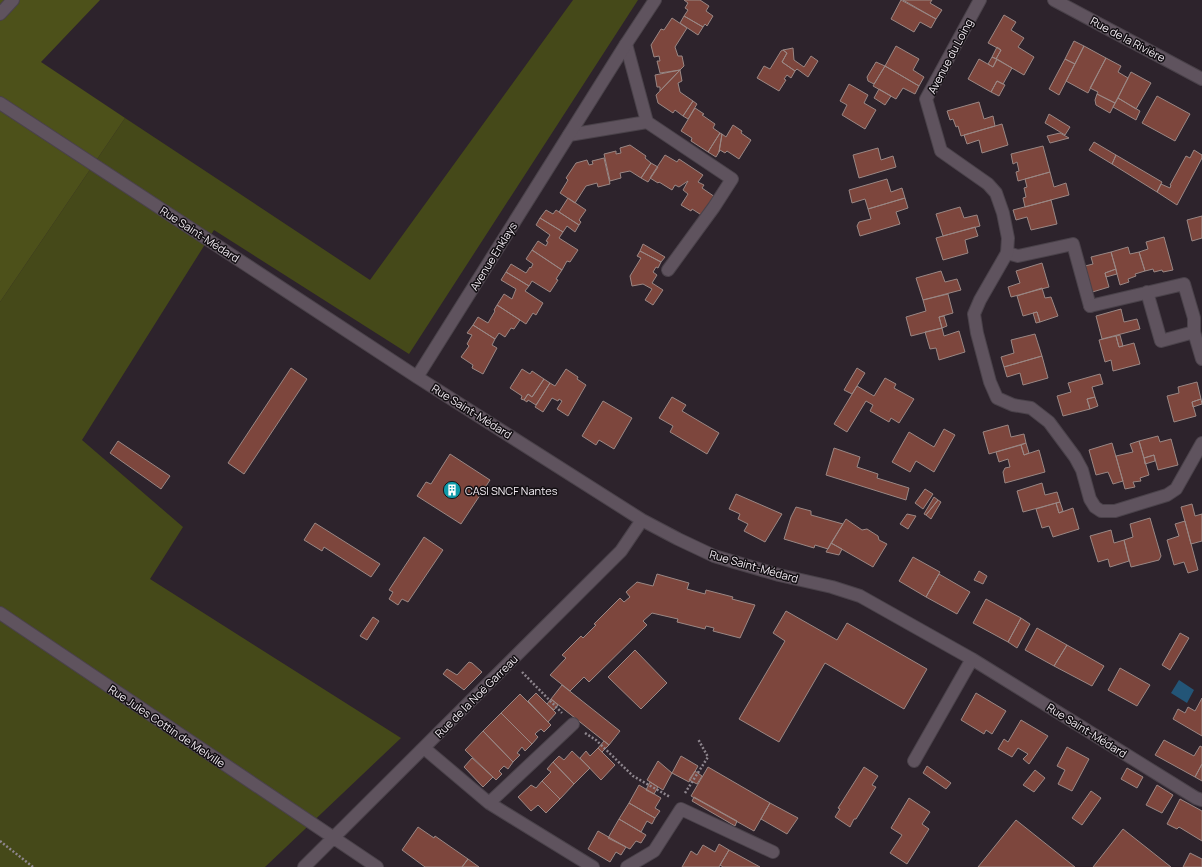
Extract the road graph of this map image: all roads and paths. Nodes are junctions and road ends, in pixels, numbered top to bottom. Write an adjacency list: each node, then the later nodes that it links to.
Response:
1 (13, 0): 5 (street)
2 (655, 0): 6 (street, Avenue Enklays)
3 (980, 0): 11 (street, Avenue du Loing)
4 (1054, 0): 7 (street, Rue de la Rivière)
5 (0, 14)
6 (626, 44): 9 (street); 10 (street, Avenue Enklays)
7 (1202, 79)
8 (0, 103): 16 (street, Rue Saint-Médard)
9 (647, 122): 10 (street); 12 (street)
10 (569, 135): 16 (street, Avenue Enklays)
11 (1007, 253): 13 (street); 17 (street)
12 (668, 270)
13 (1147, 292): 14 (street); 14 (street)
14 (1194, 332): 15 (street)
15 (1202, 359)
16 (417, 377): 18 (street, Rue Saint-Médard)
17 (1202, 443)
18 (642, 520): 20 (street, Rue Saint-Médard); 21 (street, Rue de la Noë Garreau)
19 (0, 613): 29 (street, Rue Jules Cottin de Melville)
20 (972, 659): 25 (street); 26 (street, Rue Saint-Médard)
21 (511, 661): 22 (path); 24 (street, Rue de la Noë Garreau)
22 (573, 724): 27 (street); 28 (path)
23 (698, 738): 28 (path)
24 (424, 748): 27 (street); 29 (street, Rue de la Noë Garreau)
25 (914, 761)
26 (1202, 800)
27 (489, 803): 35 (street)
28 (678, 804): 31 (street); 36 (street)
29 (334, 838): 33 (street, Rue de la Noë Garreau); 34 (street, Rue Jules Cottin de Melville)
30 (0, 841): 32 (path)
31 (772, 852)
32 (32, 867)
33 (304, 867)
34 (377, 867)
35 (593, 867)
36 (627, 867)

